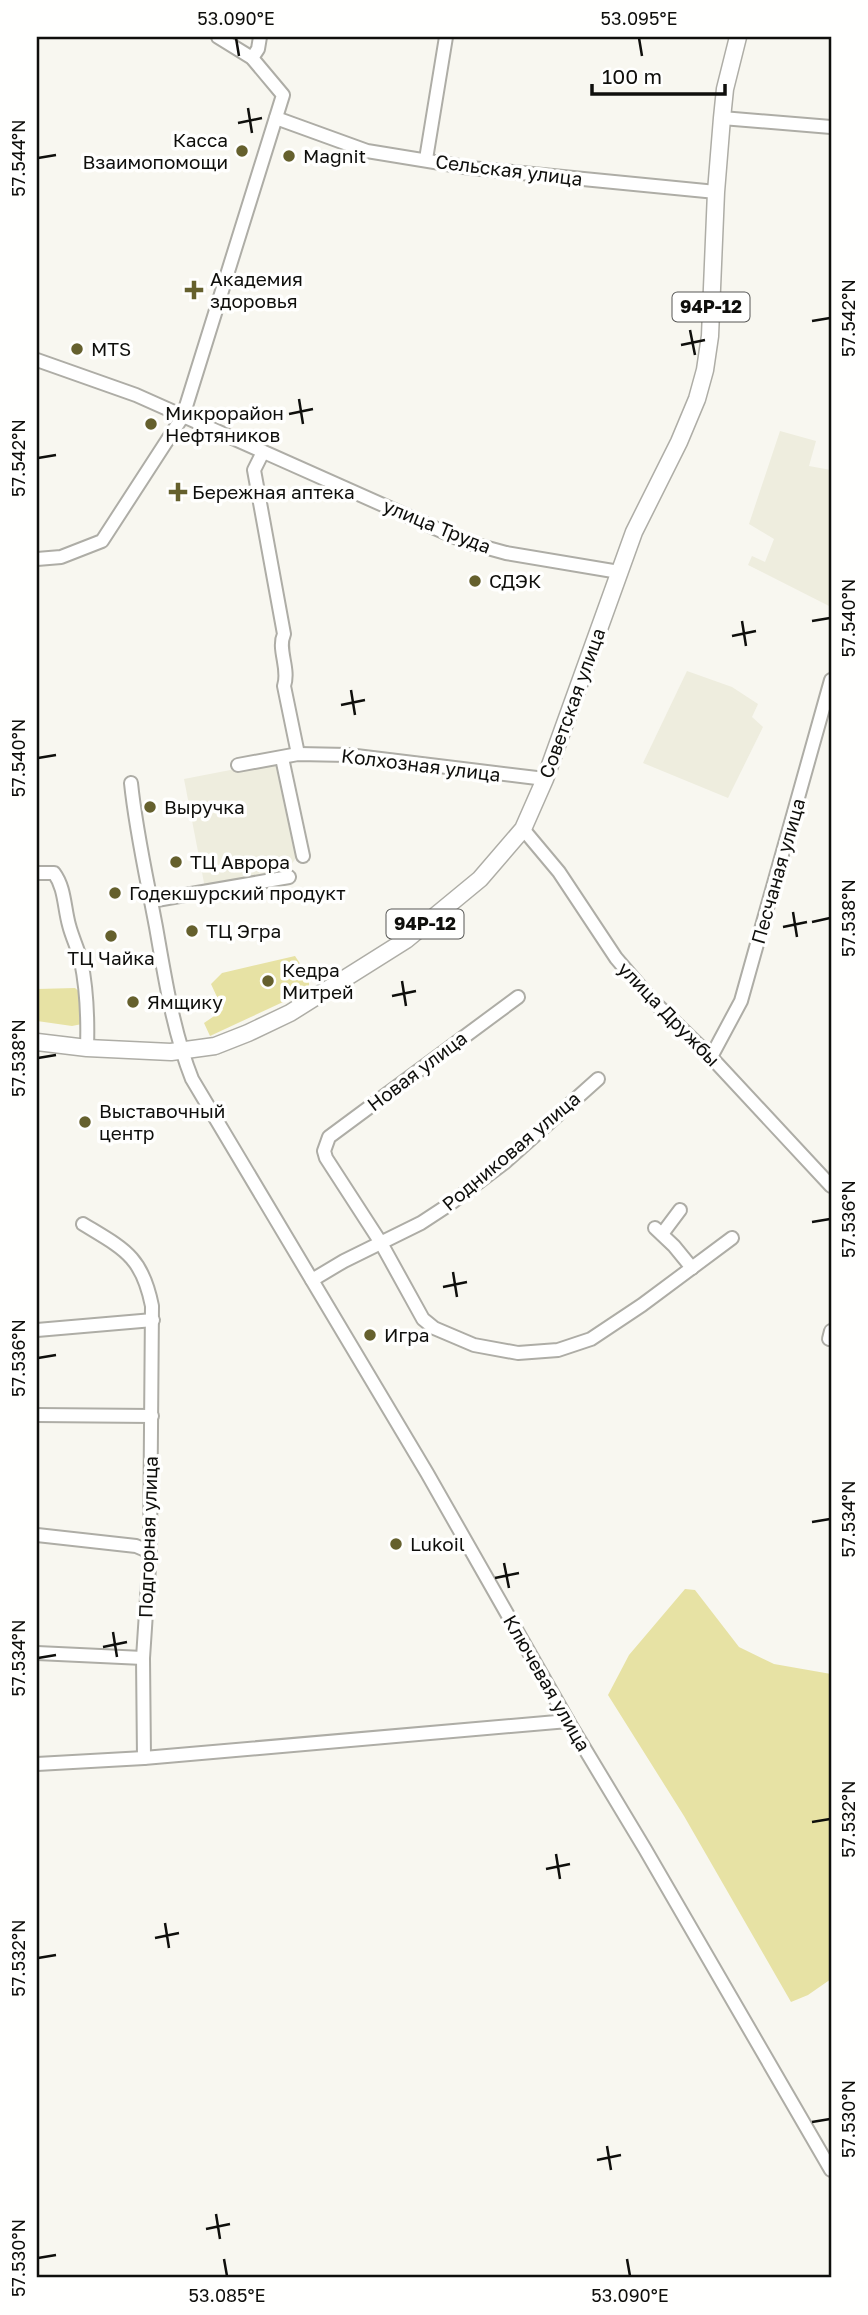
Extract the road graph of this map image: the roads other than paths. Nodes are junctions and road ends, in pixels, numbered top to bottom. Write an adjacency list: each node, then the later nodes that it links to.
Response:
1 (218, 37): 5 (street)
2 (260, 37): 5 (street)
3 (446, 37): 9 (street, Сельская улица)
4 (738, 37): 7 (main road, Советская улица / 94Р-12)
5 (252, 58): 6 (street)
6 (276, 118): 9 (street); 12 (street)
7 (722, 118): 8 (street); 10 (main road, Советская улица / 94Р-12)
8 (831, 127)
9 (426, 159): 10 (street, Сельская улица)
10 (716, 192): 15 (main road, Советская улица / 94Р-12)
11 (37, 360): 12 (street, улица Труда)
12 (183, 416): 13 (street, улица Труда); 14 (street)
13 (263, 452): 15 (street, улица Труда); 17 (street)
14 (37, 559)
15 (619, 572): 20 (main road, Советская улица / 94Р-12)
16 (831, 680): 31 (street, Песчаная улица)
17 (298, 754): 18 (street, Колхозная улица); 20 (street, Колхозная улица)
18 (282, 758): 19 (street, Колхозная улица); 23 (street)
19 (238, 765)
20 (545, 779): 22 (main road, Советская улица / 94Р-12)
21 (131, 783): 26 (street)
22 (523, 829): 30 (main road, Советская улица / 94Р-12); 31 (street, улица Дружбы)
23 (303, 856)
24 (37, 873): 29 (street)
25 (289, 877): 26 (street)
26 (151, 901): 30 (street)
27 (518, 997): 37 (street, Новая улица)
28 (37, 1042): 29 (main road, Советская улица / 94Р-12)
29 (87, 1048): 30 (main road, Советская улица / 94Р-12)
30 (181, 1051): 39 (street, Ключевая улица)
31 (711, 1057): 33 (street, улица Дружбы)
32 (598, 1079): 37 (street, Родниковая улица)
33 (831, 1184)
34 (680, 1210): 38 (street)
35 (83, 1224): 40 (street, Подгорная улица)
36 (732, 1238): 38 (street)
37 (381, 1243): 38 (street); 39 (street, Родниковая улица)
38 (692, 1268)
39 (312, 1280): 48 (street, Ключевая улица)
40 (153, 1320): 41 (street); 43 (street, Подгорная улица)
41 (37, 1330)
42 (37, 1415): 43 (street)
43 (152, 1416): 45 (street, Подгорная улица)
44 (37, 1535): 45 (street)
45 (150, 1552): 47 (street, Подгорная улица)
46 (37, 1654): 47 (street)
47 (143, 1658): 49 (street, Подгорная улица)
48 (568, 1721): 49 (street); 51 (street, Ключевая улица)
49 (144, 1758): 50 (street)
50 (37, 1764)
51 (831, 2169)

